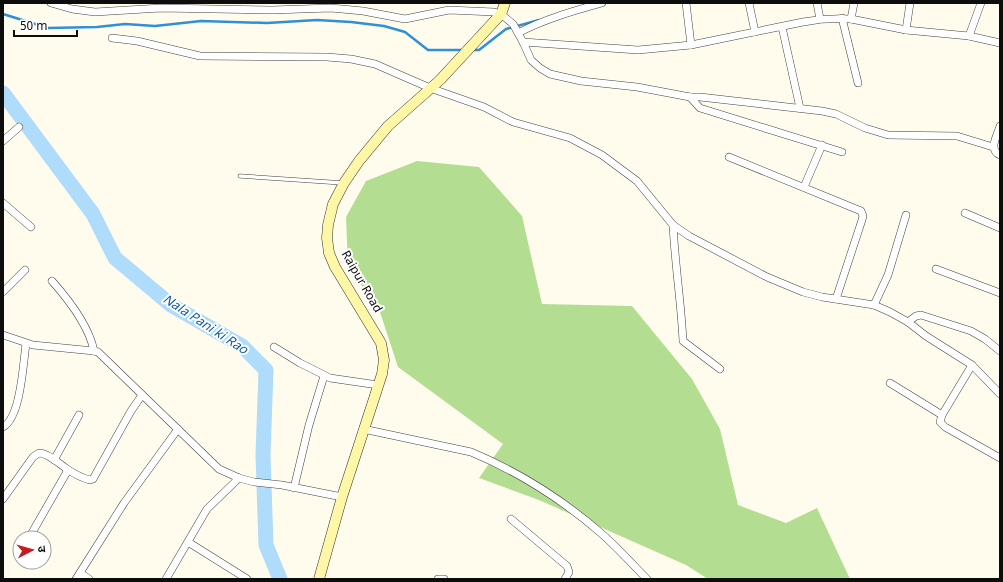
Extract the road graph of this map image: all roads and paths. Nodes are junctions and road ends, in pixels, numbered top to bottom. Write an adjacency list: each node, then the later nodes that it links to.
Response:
1 (51, 3): 10 (street)
2 (505, 3): 10 (main road, Raipur Road)
3 (602, 3): 15 (street)
4 (686, 3): 22 (street)
5 (749, 3): 17 (street)
6 (817, 3): 12 (street)
7 (854, 3): 13 (street)
8 (910, 3): 16 (street)
9 (981, 3): 18 (street)
10 (501, 14): 15 (street); 24 (main road, Raipur Road)
11 (842, 18): 12 (street); 13 (street); 23 (street)
12 (820, 19): 14 (street)
13 (851, 19): 16 (street)
14 (782, 27): 17 (street); 26 (street)
15 (516, 28): 20 (street)
16 (906, 30): 18 (street)
17 (755, 32): 22 (street)
18 (969, 36): 21 (street)
19 (112, 38): 24 (street)
20 (524, 42): 22 (street); 25 (street)
21 (1000, 43)
22 (691, 45)
23 (858, 82)
24 (430, 88): 36 (main road, Raipur Road); 41 (street)
25 (690, 97): 26 (street); 30 (street)
26 (800, 108): 31 (street)
27 (1000, 126): 31 (street)
28 (19, 127): 29 (street)
29 (3, 141)
30 (822, 145): 32 (street); 37 (street)
31 (993, 147): 33 (street)
32 (842, 152)
33 (1000, 155)
34 (729, 157): 37 (street)
35 (240, 176): 36 (lane)
36 (344, 183): 61 (main road, Raipur Road)
37 (804, 187): 49 (street)
38 (3, 203): 42 (street)
39 (965, 213): 43 (street)
40 (906, 215): 50 (street)
41 (673, 225): 49 (street); 58 (street)
42 (32, 227)
43 (1000, 228)
44 (936, 269): 48 (street)
45 (25, 270): 47 (street)
46 (52, 281): 56 (street)
47 (3, 292)
48 (1000, 293)
49 (836, 299): 50 (street)
50 (874, 305): 51 (street)
51 (908, 322): 55 (street); 57 (street)
52 (3, 335): 53 (street)
53 (26, 344): 56 (street); 66 (street)
54 (274, 347): 59 (street)
55 (1000, 350)
56 (94, 351): 63 (street)
57 (972, 365): 62 (street); 65 (street)
58 (720, 369)
59 (324, 376): 61 (street); 73 (street)
60 (890, 383): 65 (street)
61 (378, 385): 68 (main road, Raipur Road)
62 (1000, 394)
63 (142, 395): 67 (street); 71 (street)
64 (79, 415): 70 (street)
65 (942, 415): 69 (street)
66 (3, 426)
67 (178, 429): 72 (street); 79 (street)
68 (363, 429): 74 (main road, Raipur Road); 87 (street)
69 (1000, 458)
70 (54, 460): 71 (street); 75 (street)
71 (68, 470): 77 (street)
72 (239, 478): 73 (street); 78 (street)
73 (294, 488): 74 (street)
74 (342, 497): 83 (main road, Raipur Road)
75 (3, 499)
76 (511, 519): 86 (street)
77 (33, 530)
78 (188, 542): 81 (street); 82 (street)
79 (78, 576): 80 (street)
80 (89, 579)
81 (166, 579)
82 (247, 579)
83 (319, 579)
84 (438, 579): 85 (street)
85 (444, 579)
86 (566, 579)
87 (647, 579)

